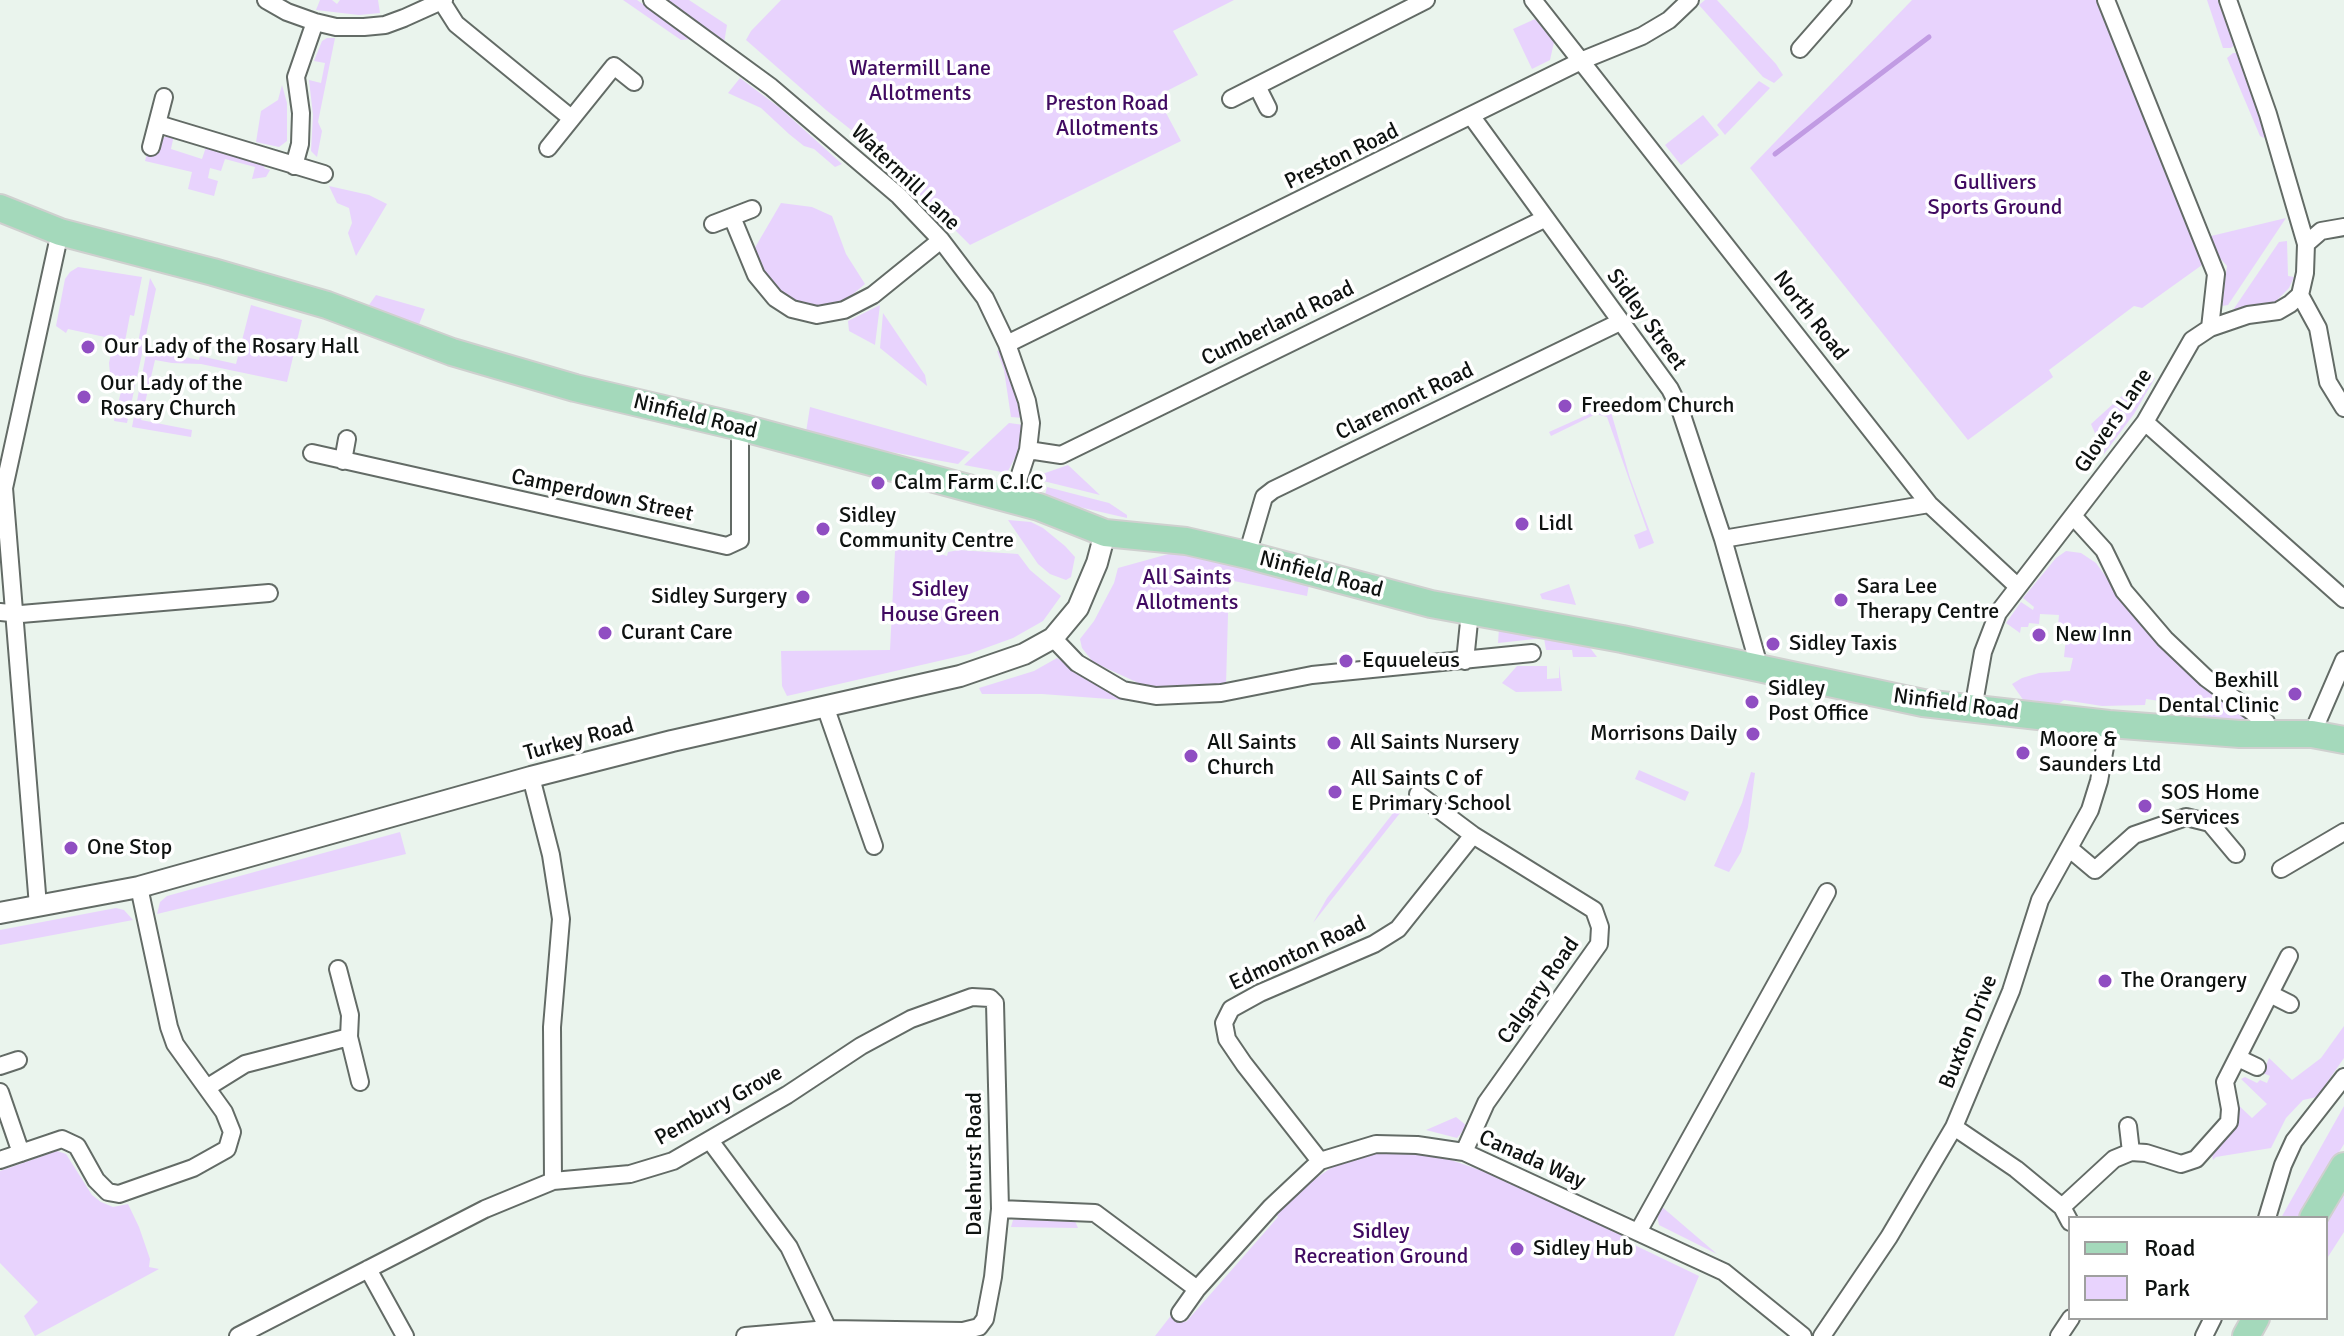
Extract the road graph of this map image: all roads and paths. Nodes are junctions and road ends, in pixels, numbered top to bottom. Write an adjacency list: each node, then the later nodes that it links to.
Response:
1 (266, 0): 10 (street)
2 (652, 0): 32 (street, Watermill Lane)
3 (1426, 0): 14 (street)
4 (1533, 0): 12 (street, North Road)
5 (1690, 0): 12 (street, Preston Road)
6 (1843, 0): 11 (street)
7 (2106, 0): 36 (street)
8 (2228, 0): 33 (street)
9 (443, 1): 10 (street); 19 (street)
10 (315, 22): 23 (street)
11 (1800, 49)
12 (1583, 60): 18 (street, Preston Road); 46 (street, North Road)
13 (634, 82): 19 (street)
14 (1257, 86): 16 (street); 17 (street)
15 (164, 97): 20 (street)
16 (1231, 99)
17 (1268, 108)
18 (1472, 117): 28 (street, Sidley Street); 37 (street, Preston Road)
19 (571, 118): 22 (street)
20 (158, 124): 21 (street); 23 (street)
21 (151, 147)
22 (548, 148)
23 (294, 166): 24 (street)
24 (324, 174)
25 (0, 208): 31 (main road, Ninfield Road)
26 (752, 209): 27 (street)
27 (732, 217): 29 (street); 32 (street)
28 (1544, 219): 35 (street, Sidley Street); 42 (street, Cumberland Road)
29 (713, 224)
30 (2344, 227): 33 (street)
31 (60, 232): 40 (main road, Ninfield Road); 54 (street)
32 (941, 240): 37 (street, Watermill Lane)
33 (2306, 244): 34 (street)
34 (2300, 295): 36 (street, Glovers Lane); 38 (street)
35 (1620, 322): 49 (street, Sidley Street); 50 (street, Claremont Road)
36 (2210, 328): 39 (street, Glovers Lane)
37 (1007, 344): 42 (street, Watermill Lane)
38 (2344, 408)
39 (2145, 422): 47 (street, Glovers Lane); 53 (street)
40 (740, 427): 44 (street, Camperdown Street); 45 (main road, Ninfield Road)
41 (347, 439): 44 (street)
42 (1028, 450): 45 (street, Watermill Lane)
43 (312, 453): 44 (street, Camperdown Street)
44 (343, 461)
45 (1012, 499): 48 (main road, Ninfield Road)
46 (1929, 504): 49 (street); 51 (street, North Road)
47 (2074, 517): 51 (street, Glovers Lane); 64 (street)
48 (1105, 533): 50 (main road, Ninfield Road); 56 (street, Turkey Road)
49 (1723, 539): 60 (street, Sidley Street)
50 (1247, 555): 55 (main road, Ninfield Road)
51 (2017, 586): 62 (street, Glovers Lane)
52 (269, 593): 54 (street)
53 (2344, 599)
54 (6, 612): 77 (street)
55 (1470, 612): 59 (street); 60 (main road, Ninfield Road)
56 (1053, 638): 59 (street); 61 (street, Turkey Road)
57 (1532, 653): 59 (street)
58 (2344, 660): 65 (street)
59 (1465, 661)
60 (1755, 668): 62 (main road, Ninfield Road)
61 (825, 706): 67 (street, Turkey Road); 71 (street)
62 (1973, 709): 63 (main road, Ninfield Road)
63 (2109, 724): 64 (main road, Ninfield Road); 72 (street, Buxton Drive)
64 (2266, 734): 65 (main road, Ninfield Road)
65 (2312, 734): 66 (main road, Ninfield Road)
66 (2344, 740)
67 (531, 777): 75 (street, Turkey Road); 102 (street)
68 (1418, 794): 70 (street, Calgary Road)
69 (2344, 832): 74 (street)
70 (1473, 835): 96 (street, Calgary Road); 100 (street, Edmonton Road)
71 (874, 846)
72 (2070, 849): 73 (street); 94 (street, Buxton Drive)
73 (2236, 854)
74 (2281, 869)
75 (139, 887): 77 (street, Turkey Road); 91 (street)
76 (1827, 892): 107 (street)
77 (38, 906): 78 (street, Turkey Road)
78 (0, 913)
79 (2289, 956): 81 (street)
80 (338, 969): 84 (street)
81 (2270, 994): 83 (street); 85 (street)
82 (995, 1003): 95 (street, Pembury Grove); 103 (street, Dalehurst Road)
83 (2290, 1004)
84 (349, 1037): 90 (street); 91 (street)
85 (2238, 1058): 88 (street); 97 (street)
86 (18, 1060): 87 (street)
87 (0, 1066)
88 (2257, 1067)
89 (2344, 1077): 105 (street)
90 (360, 1082)
91 (208, 1087): 98 (street)
92 (0, 1092): 98 (street)
93 (2128, 1126): 97 (street)
94 (1954, 1127): 104 (street); 116 (street, Buxton Drive)
95 (711, 1142): 102 (street, Pembury Grove); 111 (street)
96 (1464, 1152): 100 (street, Canada Way); 107 (street, Canada Way)
97 (2131, 1152): 104 (street)
98 (21, 1153): 99 (street)
99 (0, 1160)
100 (1320, 1161): 109 (street, Canada Way)
101 (2344, 1166): 106 (main road)
102 (553, 1181): 108 (street, Pembury Grove)
103 (1000, 1209): 109 (street); 111 (street, Dalehurst Road)
104 (2066, 1215)
105 (2268, 1216)
106 (2314, 1216)
107 (1638, 1232): 115 (street, Canada Way)
108 (368, 1269): 112 (street, Pembury Grove); 113 (street)
109 (1197, 1289): 110 (street, Canada Way)
110 (1180, 1313)
111 (828, 1329): 114 (street, Dalehurst Road)
112 (238, 1336)
113 (405, 1336)
114 (745, 1336)
115 (1803, 1336)
116 (1822, 1336)

